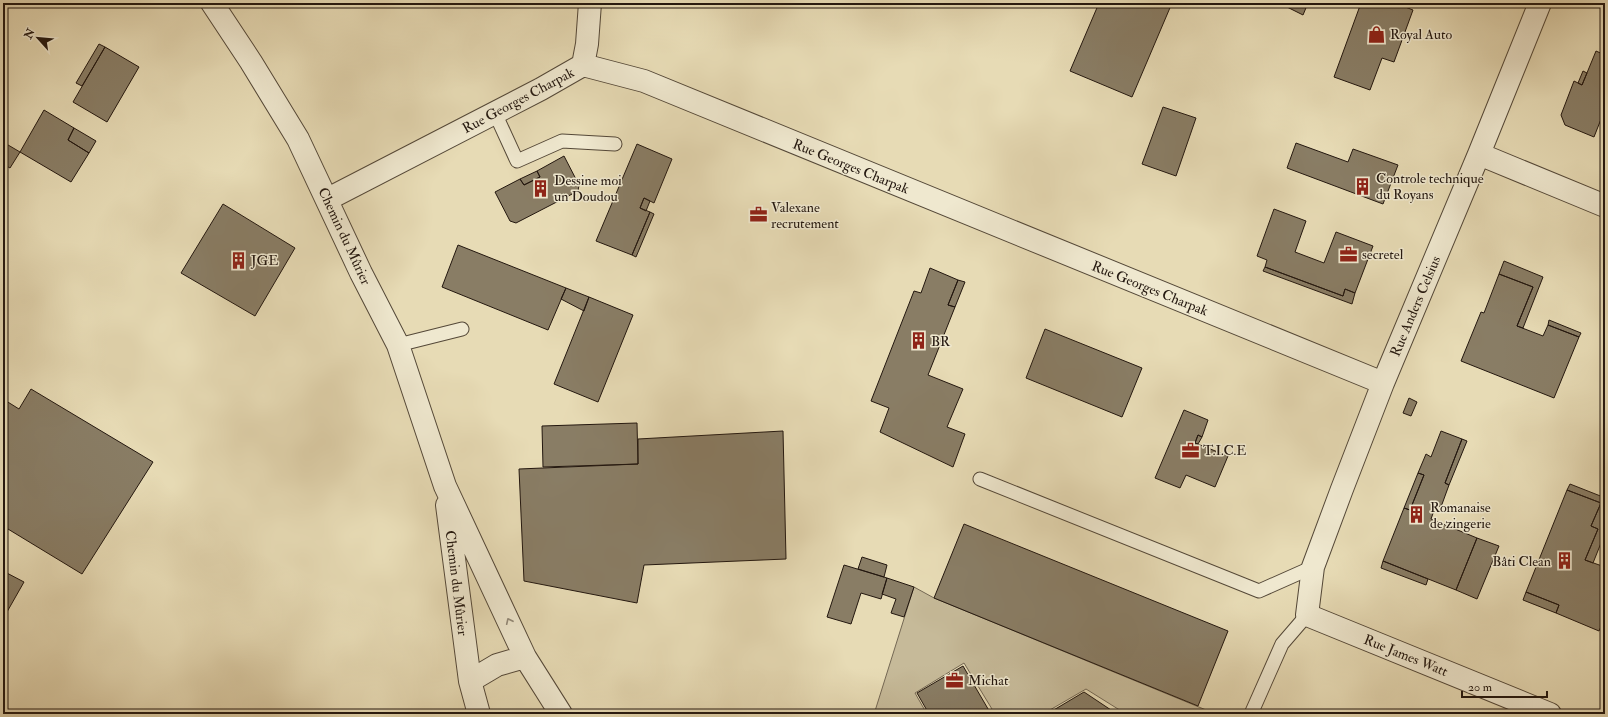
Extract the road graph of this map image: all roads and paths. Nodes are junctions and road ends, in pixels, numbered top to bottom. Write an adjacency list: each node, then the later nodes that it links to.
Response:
1 (212, 3): 8 (street, Chemin du Mûrier)
2 (590, 3): 4 (street)
3 (1540, 3): 7 (street, Rue Anders Celsius)
4 (583, 65): 5 (street, Rue Georges Charpak); 12 (street, Rue Georges Charpak)
5 (495, 113): 6 (lane); 8 (street, Rue Georges Charpak)
6 (615, 144)
7 (1479, 154): 9 (street); 12 (street, Rue Anders Celsius)
8 (328, 199): 11 (street, Chemin du Mûrier)
9 (1605, 206)
10 (462, 328): 11 (lane)
11 (398, 345): 14 (street, Chemin du Mûrier)
12 (1383, 383): 15 (street, Rue Anders Celsius)
13 (980, 479): 15 (lane)
14 (445, 486): 17 (street, Chemin du Mûrier, one-way to 14); 18 (street, Chemin du Mûrier)
15 (1313, 566): 16 (street, Rue Anders Celsius)
16 (1307, 615): 21 (lane); 22 (street, Rue James Watt)
17 (525, 657): 18 (street); 20 (street, Chemin du Mûrier)
18 (470, 681): 19 (street, Chemin du Mûrier)
19 (479, 714)
20 (561, 714)
21 (1251, 714)
22 (1550, 714)

